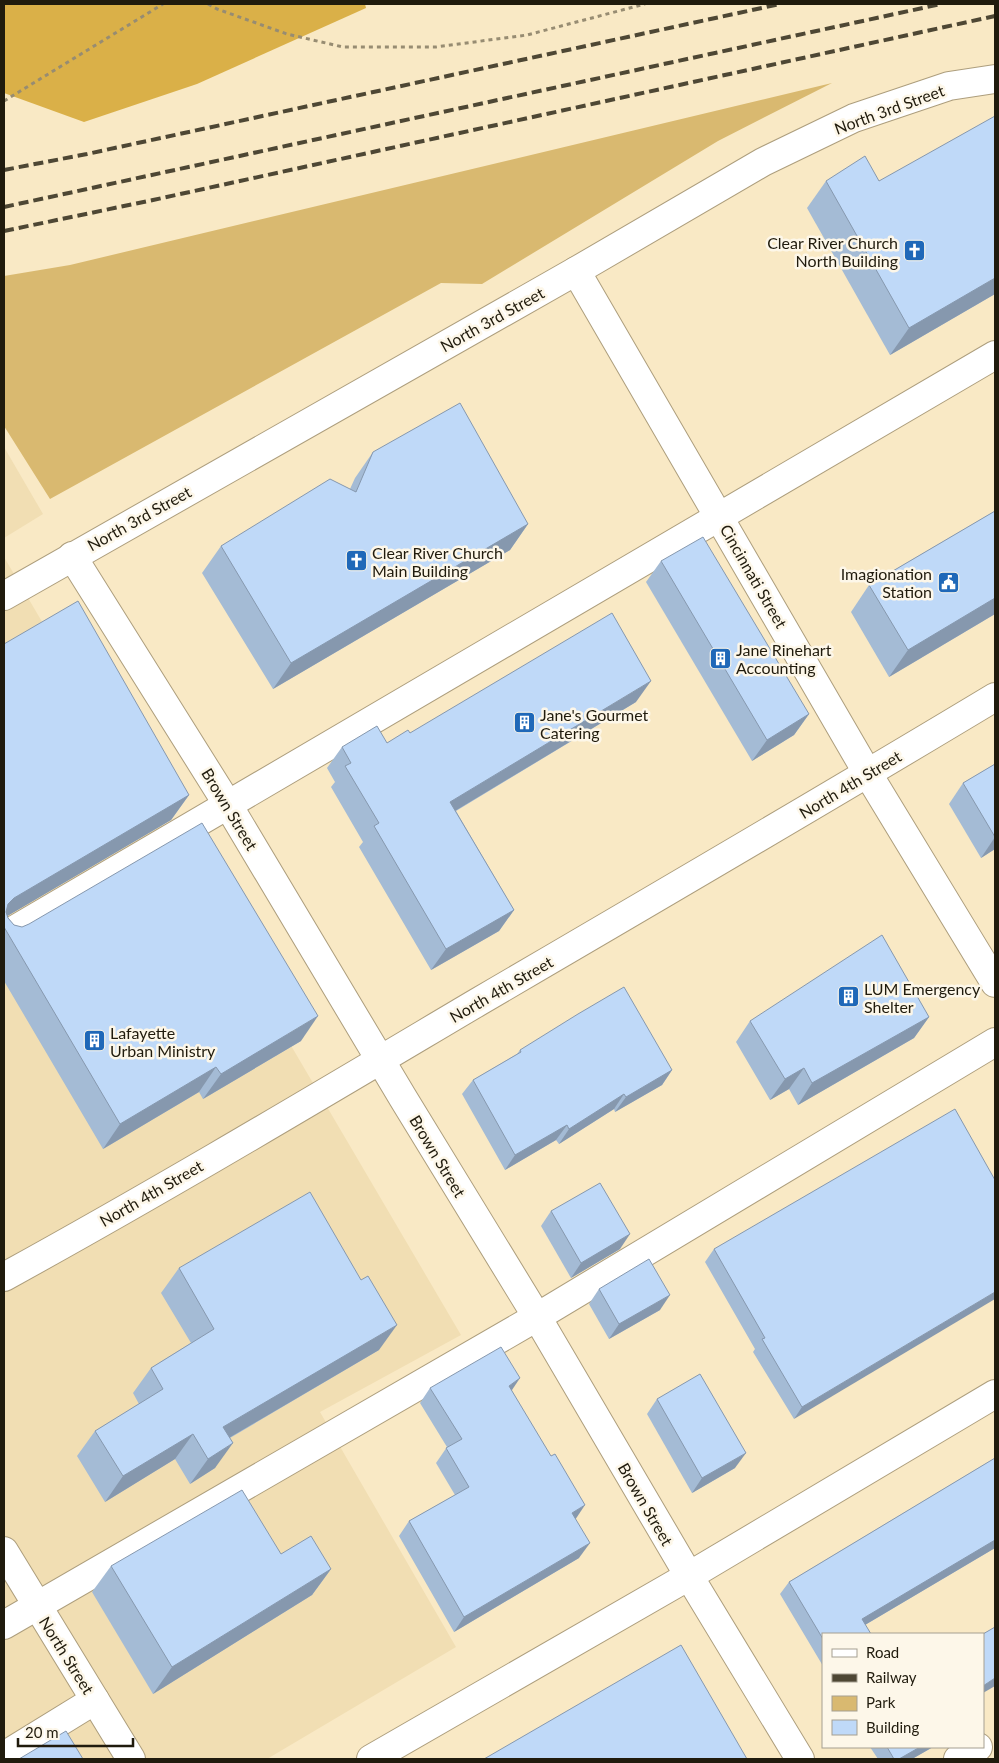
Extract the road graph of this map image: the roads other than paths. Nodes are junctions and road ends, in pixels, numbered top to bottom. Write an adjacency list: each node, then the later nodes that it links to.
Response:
1 (995, 79): 2 (street, North 3rd Street)
2 (576, 271): 4 (street, Cincinnati Street); 5 (street, North 3rd Street)
3 (995, 355): 4 (street)
4 (719, 517): 8 (street, Cincinnati Street); 9 (street)
5 (72, 556): 6 (street, North 3rd Street); 9 (street, Brown Street)
6 (4, 596)
7 (995, 697): 8 (street, North 4th Street)
8 (868, 774): 11 (street, Cincinnati Street); 13 (street, North 4th Street)
9 (228, 805): 10 (street); 13 (street, Brown Street)
10 (4, 936)
11 (995, 983)
12 (995, 1042): 15 (street)
13 (380, 1060): 14 (street, North 4th Street); 15 (street, Brown Street)
14 (4, 1277)
15 (537, 1317): 18 (street, Brown Street); 19 (street)
16 (995, 1394): 18 (street)
17 (4, 1551): 19 (street, North Street)
18 (689, 1576): 27 (street); 28 (street, Brown Street)
19 (37, 1606): 20 (street); 21 (street, North Street)
20 (4, 1625)
21 (95, 1700): 25 (street); 26 (street, North Street)
22 (995, 1736): 23 (street)
23 (984, 1743)
24 (976, 1748): 29 (street)
25 (4, 1756)
26 (131, 1759)
27 (371, 1759)
28 (800, 1759)
29 (958, 1759)

